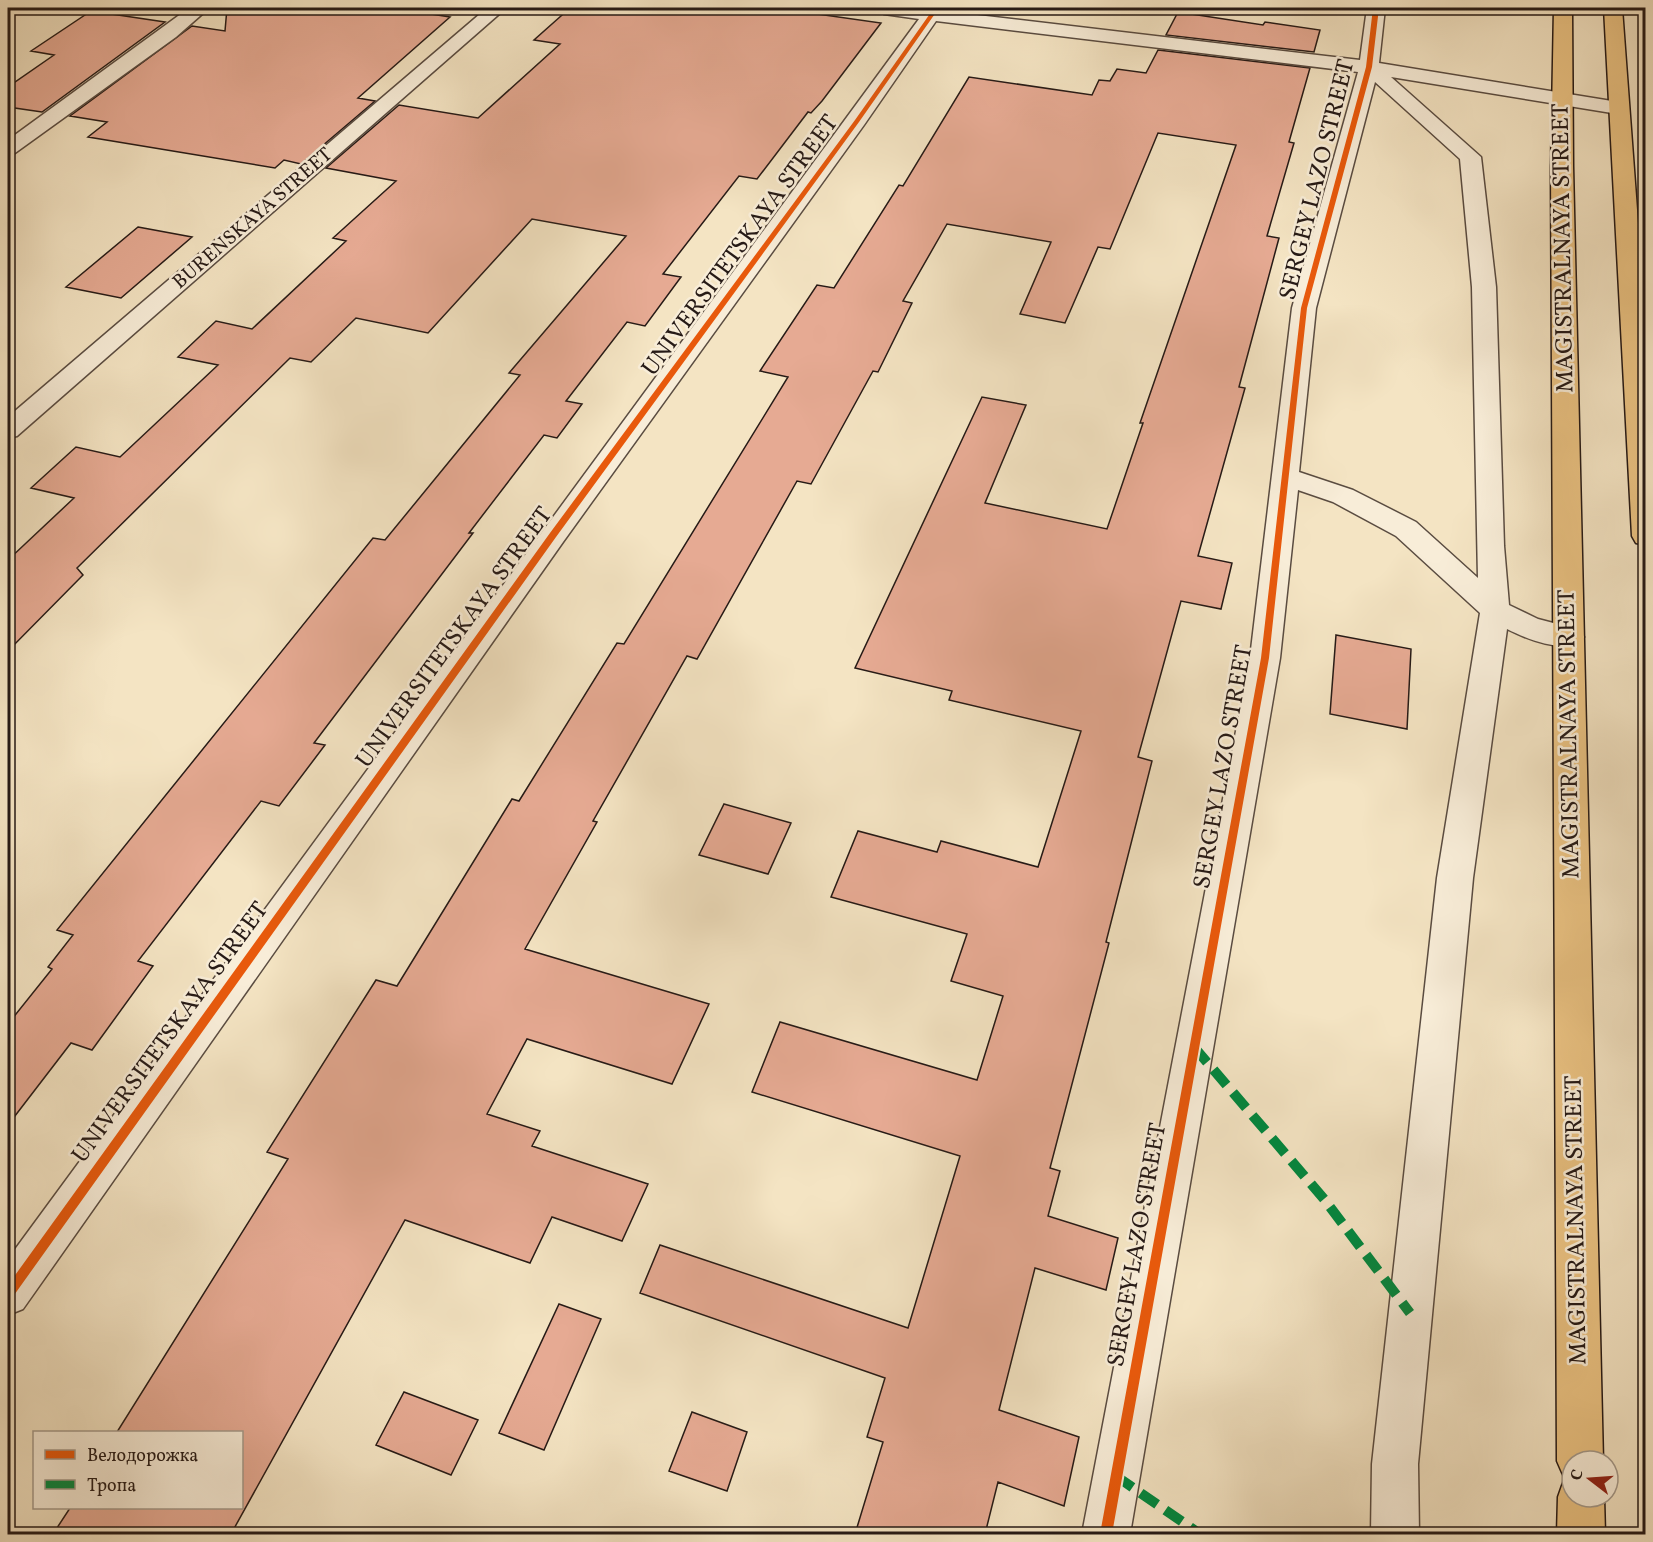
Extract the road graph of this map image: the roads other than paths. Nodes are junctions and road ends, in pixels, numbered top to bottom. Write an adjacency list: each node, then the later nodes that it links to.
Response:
1 (12, 8): 8 (street)
2 (200, 8): 13 (street)
3 (497, 8): 14 (street, BURENSKAYA STREET)
4 (884, 8): 9 (street)
5 (1376, 8): 10 (street, SERGEY LAZO STREET)
6 (1563, 8): 11 (main road, MAGISTRALNAYA STREET)
7 (1613, 8): 12 (main road)
8 (8, 9)
9 (933, 11): 10 (street); 19 (street, UNIVERSITETSKAYA STREET)
10 (1369, 67): 11 (street); 15 (street, SERGEY LAZO STREET); 17 (street)
11 (1563, 101): 12 (street); 18 (main road, MAGISTRALNAYA STREET)
12 (1618, 108): 16 (main road)
13 (8, 149)
14 (8, 430)
15 (1285, 477): 17 (street); 22 (street, SERGEY LAZO STREET)
16 (1646, 536)
17 (1496, 610): 18 (street); 23 (street)
18 (1569, 637): 20 (main road, MAGISTRALNAYA STREET)
19 (8, 1294)
20 (1580, 1449)
21 (1581, 1509): 24 (main road)
22 (1106, 1534)
23 (1395, 1534)
24 (1581, 1534)

